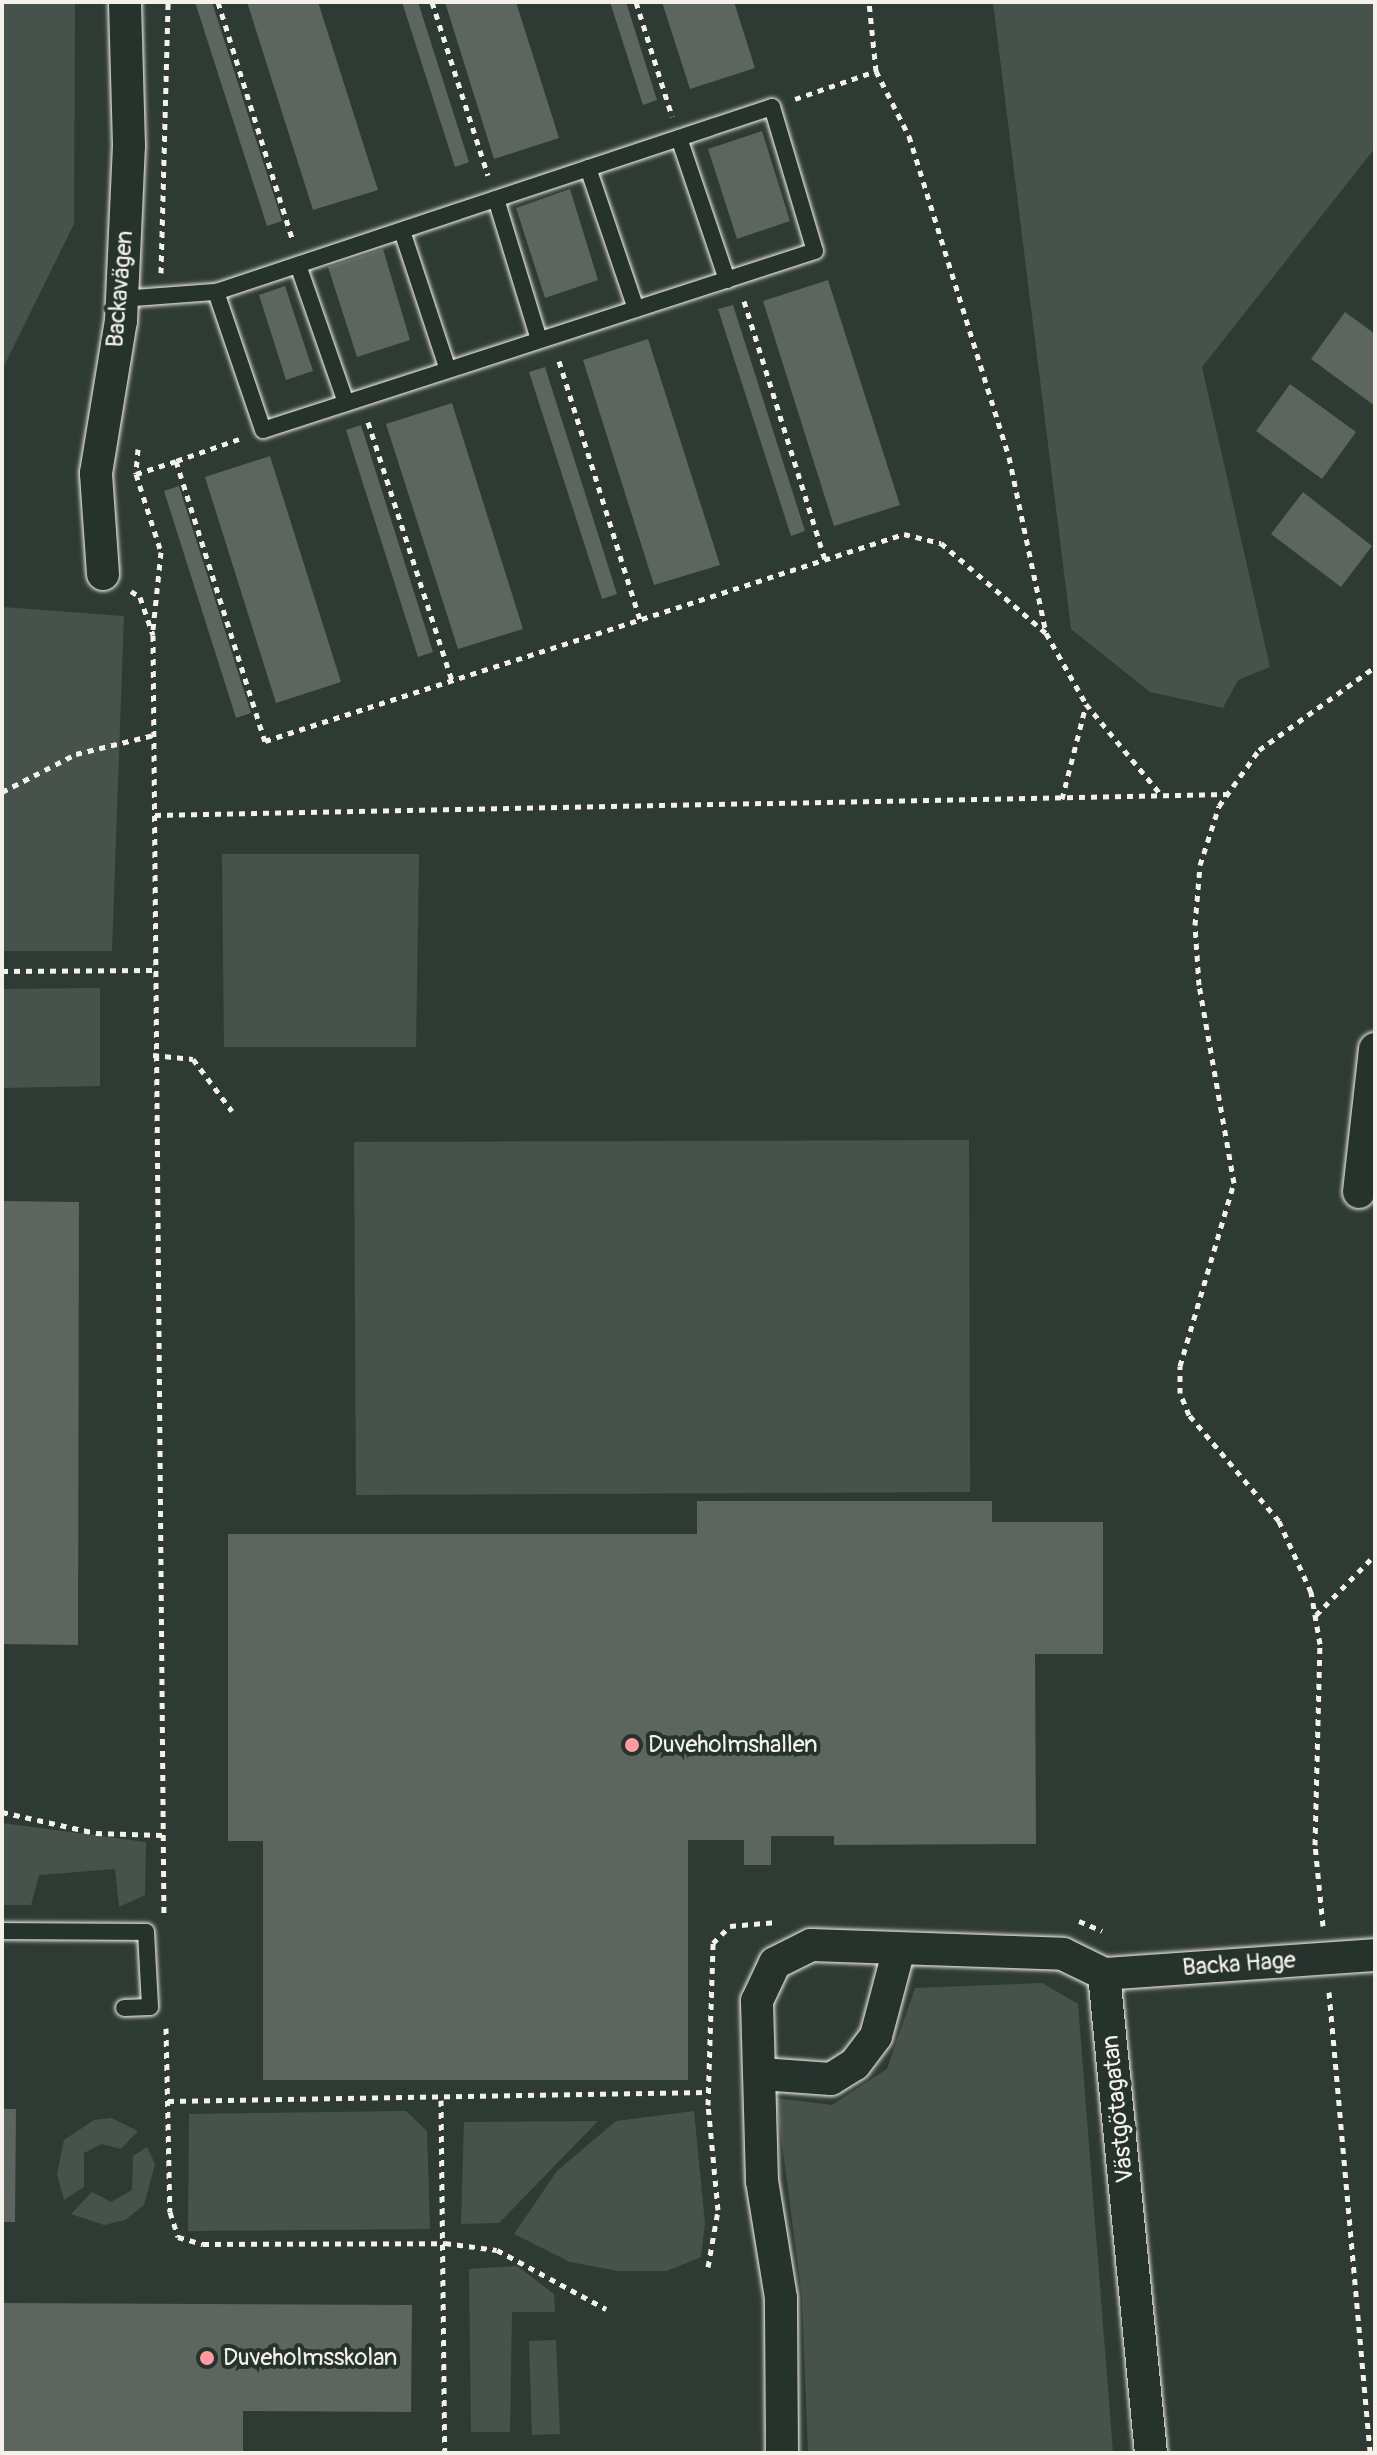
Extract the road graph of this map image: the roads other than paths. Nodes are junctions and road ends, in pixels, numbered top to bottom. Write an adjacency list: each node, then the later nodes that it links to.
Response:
1 (125, 2): 9 (street, Backavägen)
2 (679, 138): 3 (lane); 7 (lane); 7 (lane)
3 (588, 168): 4 (lane); 10 (lane)
4 (496, 199): 5 (lane); 11 (lane)
5 (402, 231): 6 (lane); 12 (lane)
6 (298, 265): 8 (lane); 13 (lane)
7 (732, 278): 10 (lane)
8 (216, 292): 9 (lane); 13 (lane)
9 (122, 299): 14 (street, Backavägen)
10 (636, 309): 11 (lane)
11 (545, 338): 12 (lane)
12 (448, 370): 13 (lane)
13 (353, 401)
14 (103, 574)
15 (1375, 1049): 16 (street)
16 (1359, 1192)
17 (2, 1931): 21 (lane)
18 (898, 1953): 20 (street); 22 (street); 22 (street)
19 (1375, 1955): 20 (street, Backa Hage)
20 (1104, 1974): 24 (street, Västgötagatan)
21 (124, 2008)
22 (761, 2074): 23 (street)
23 (782, 2453)
24 (1151, 2453)

